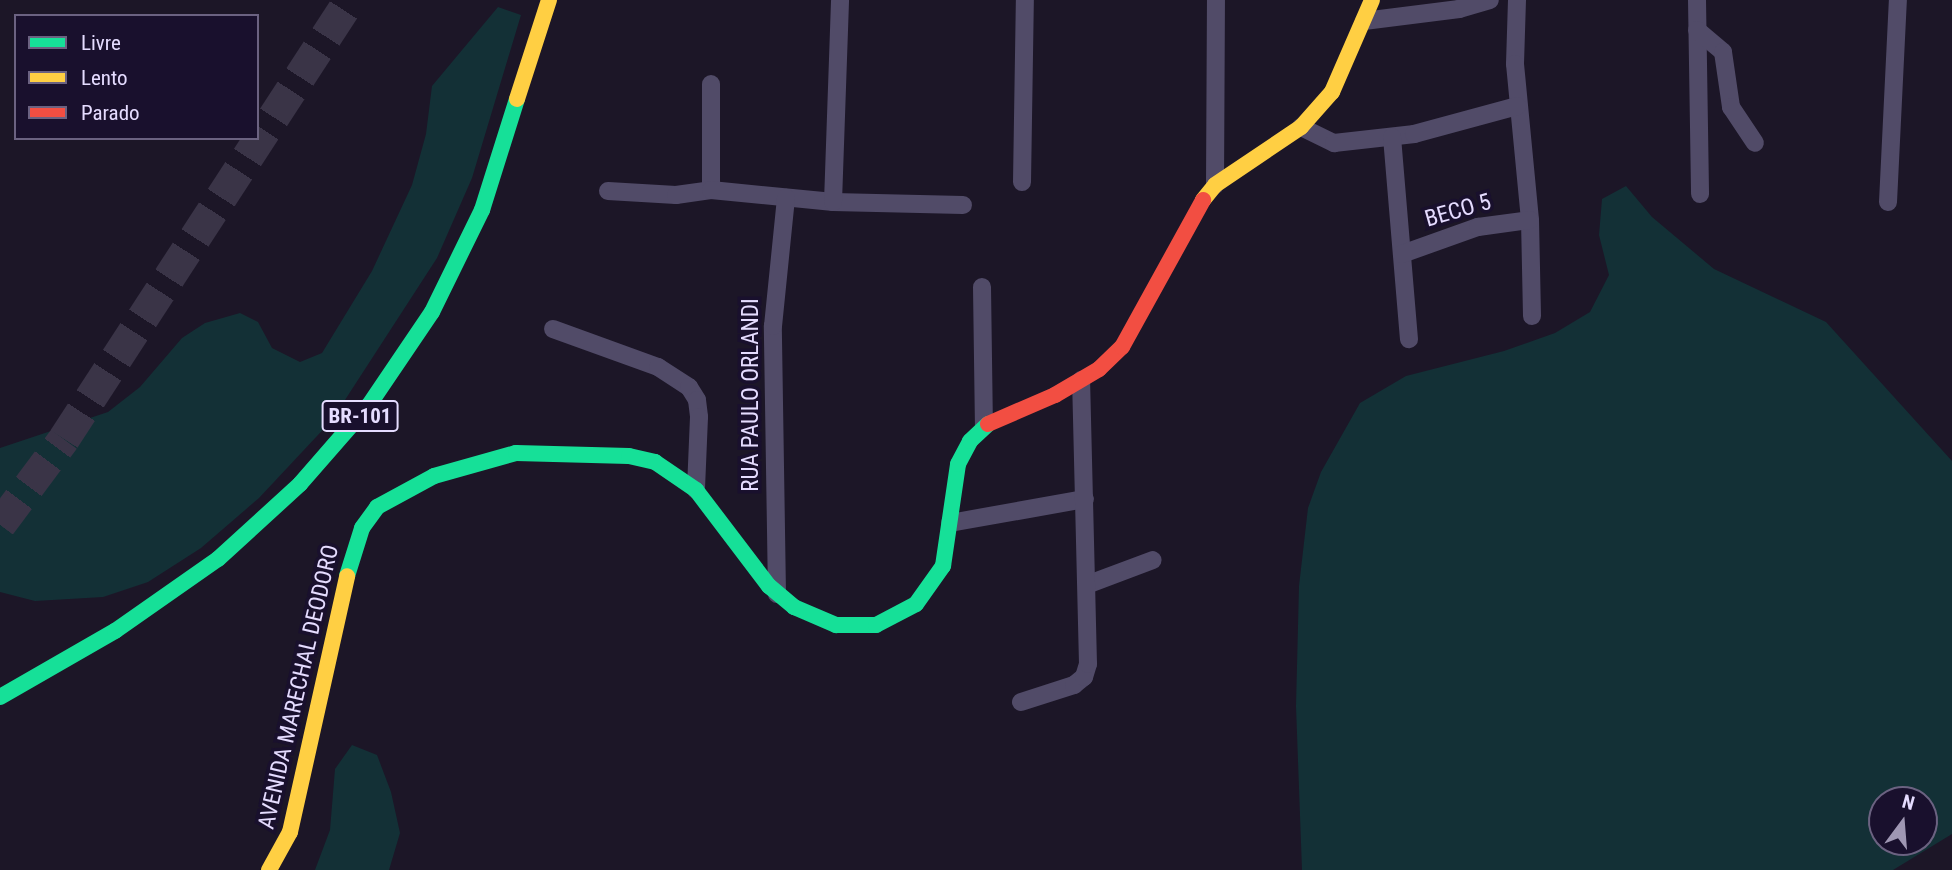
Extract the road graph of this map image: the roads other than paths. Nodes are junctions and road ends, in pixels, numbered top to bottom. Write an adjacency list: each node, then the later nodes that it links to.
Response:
1 (549, 0): 40 (main road, BR-101)
2 (840, 0): 23 (street)
3 (1025, 0): 17 (street)
4 (1216, 0): 18 (street)
5 (1372, 0): 10 (main road)
6 (1490, 0): 10 (street)
7 (1517, 0): 13 (street)
8 (1697, 0): 11 (street)
9 (1898, 0): 24 (street)
10 (1364, 21): 14 (main road)
11 (1697, 30): 16 (street); 21 (street)
12 (711, 84): 19 (street)
13 (1517, 106): 15 (street); 26 (street)
14 (1301, 127): 15 (street); 18 (main road)
15 (1391, 137): 27 (street)
16 (1755, 143)
17 (1022, 182)
18 (1215, 185): 32 (main road)
19 (711, 190): 20 (street); 22 (street)
20 (608, 191)
21 (1700, 194)
22 (786, 198): 23 (street); 39 (street, RUA PAULO ORLANDI)
23 (833, 202): 25 (street)
24 (1888, 202)
25 (963, 205)
26 (1530, 220): 27 (street, BECO 5); 29 (street)
27 (1402, 254): 31 (street)
28 (982, 287): 33 (street)
29 (1532, 316)
30 (553, 329): 34 (street)
31 (1409, 339)
32 (1082, 380): 33 (main road); 35 (street)
33 (984, 426): 36 (main road, AVENIDA MARECHAL DEODORO)
34 (696, 490): 39 (main road, AVENIDA MARECHAL DEODORO); 42 (main road, AVENIDA MARECHAL DEODORO)
35 (1085, 499): 36 (street); 38 (street)
36 (950, 523): 39 (main road, AVENIDA MARECHAL DEODORO)
37 (1153, 559): 38 (street)
38 (1089, 584): 41 (street)
39 (777, 594)
40 (0, 697)
41 (1021, 702)
42 (269, 870)

